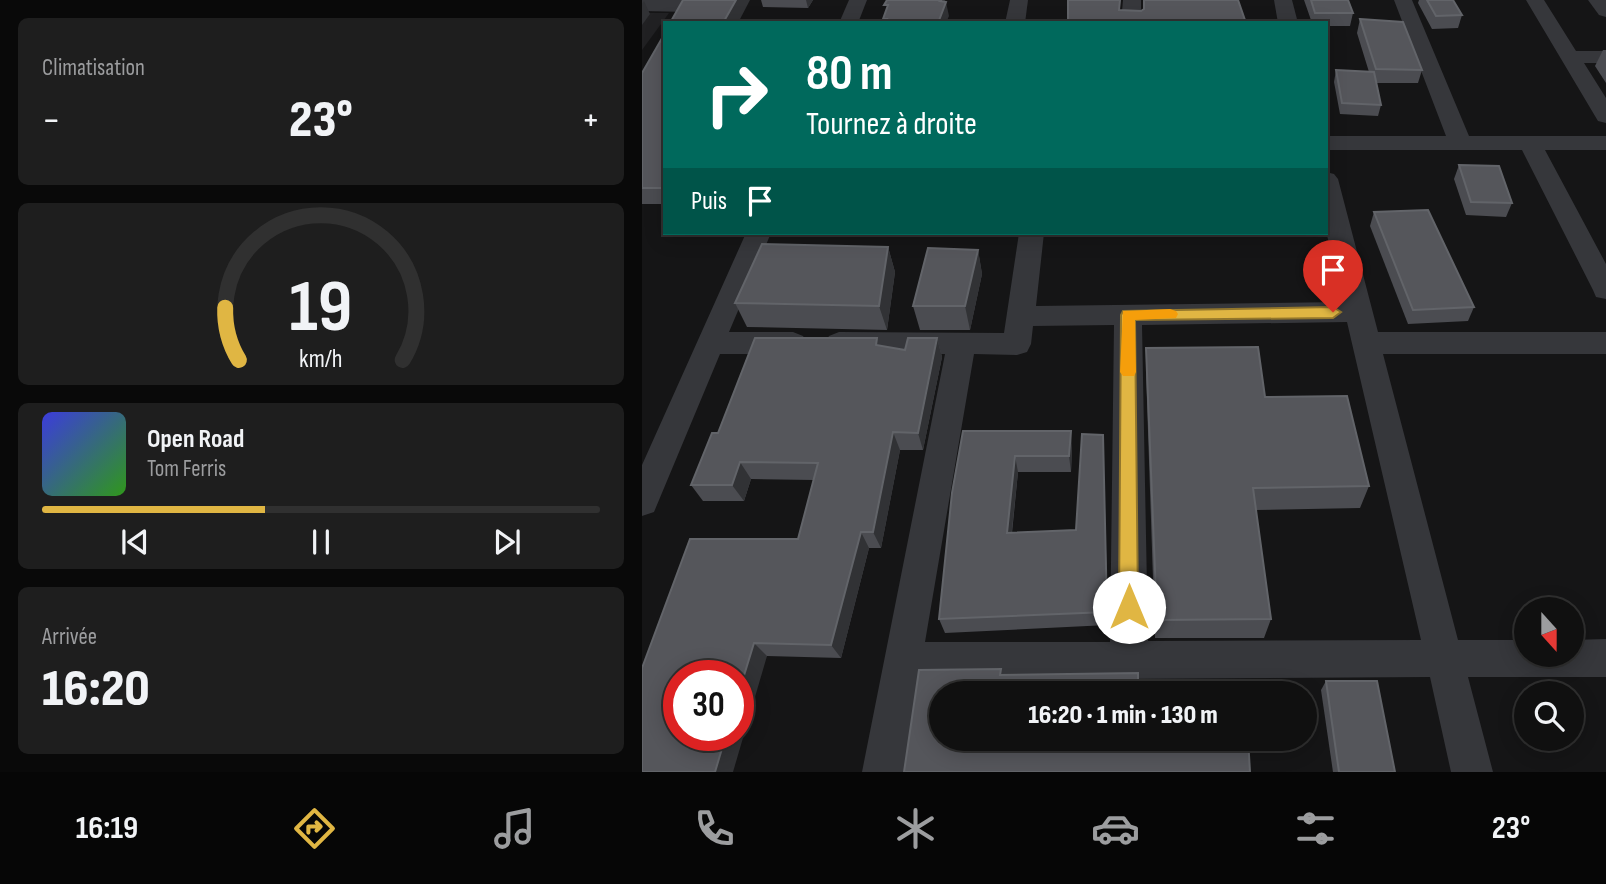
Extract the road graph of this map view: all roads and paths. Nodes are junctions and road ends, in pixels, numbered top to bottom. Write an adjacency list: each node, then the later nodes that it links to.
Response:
1 (858, 0): 12 (street)
2 (1019, 0): 13 (street)
3 (1132, 0): 14 (street)
4 (1282, 0): 15 (street)
5 (1403, 0): 19 (street)
6 (1534, 0): 16 (street)
7 (1598, 0): 10 (street)
8 (692, 3): 9 (street); 11 (street)
9 (642, 5)
10 (1606, 11)
11 (679, 21)
12 (849, 21)
13 (1015, 21)
14 (1131, 21)
15 (1287, 21)
16 (1569, 57): 17 (street); 18 (street)
17 (1606, 57)
18 (1606, 116)
19 (1460, 142): 20 (street); 21 (street)
20 (1328, 143)
21 (1530, 143): 22 (street); 26 (street)
22 (1606, 143)
23 (1328, 186): 27 (street)
24 (757, 235): 30 (street)
25 (1031, 235): 29 (street)
26 (1606, 290)
27 (1359, 312): 28 (street); 31 (street)
28 (1128, 315): 29 (street); 37 (street)
29 (1020, 317): 33 (street)
30 (711, 343): 33 (street); 34 (street)
31 (1367, 343): 32 (street); 35 (street)
32 (1606, 343)
33 (961, 344): 38 (street)
34 (643, 496)
35 (1444, 658): 36 (street); 37 (street); 40 (street)
36 (1606, 658)
37 (1129, 660): 38 (street)
38 (903, 661): 39 (street)
39 (884, 772)
40 (1472, 772)

